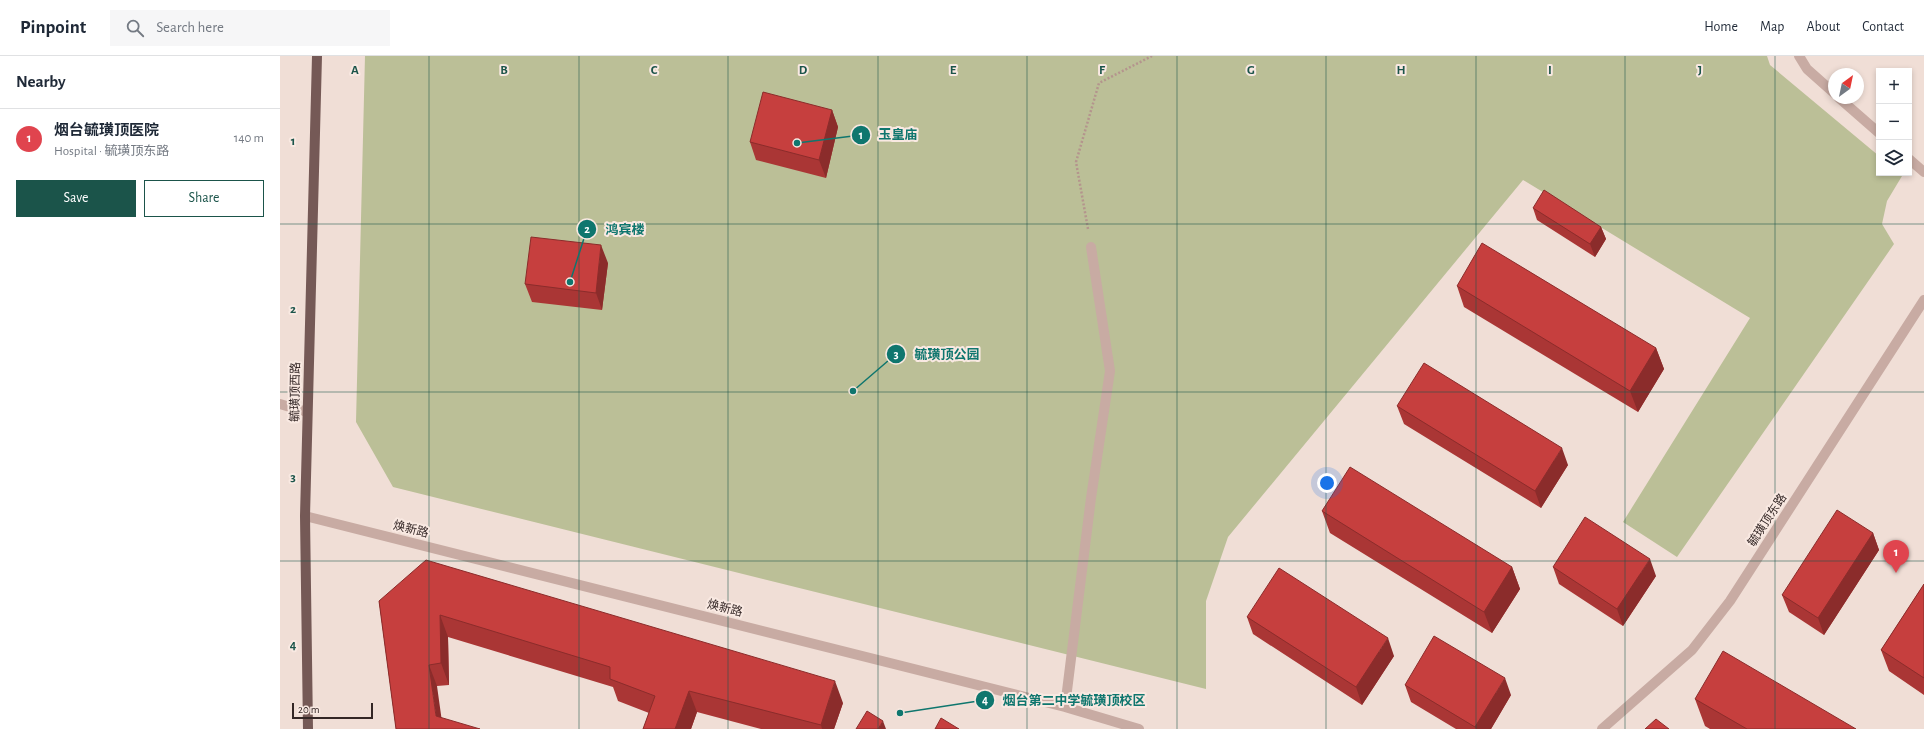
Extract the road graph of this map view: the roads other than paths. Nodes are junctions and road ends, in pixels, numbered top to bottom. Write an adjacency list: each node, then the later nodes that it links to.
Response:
1 (317, 56): 11 (main road, 毓璜顶西路)
2 (1799, 56): 3 (street)
3 (1828, 88)
4 (1846, 104): 5 (street)
5 (1876, 130)
6 (1912, 162): 7 (street)
7 (1924, 172)
8 (1091, 247): 13 (street)
9 (1924, 300): 16 (street, 毓璜顶东路)
10 (280, 404): 11 (street)
11 (308, 412): 12 (main road, 毓璜顶西路)
12 (305, 516): 13 (street, 焕新路); 14 (main road, 毓璜顶西路)
13 (1065, 707): 15 (street, 焕新路)
14 (308, 729)
15 (1139, 729)
16 (1602, 729)

